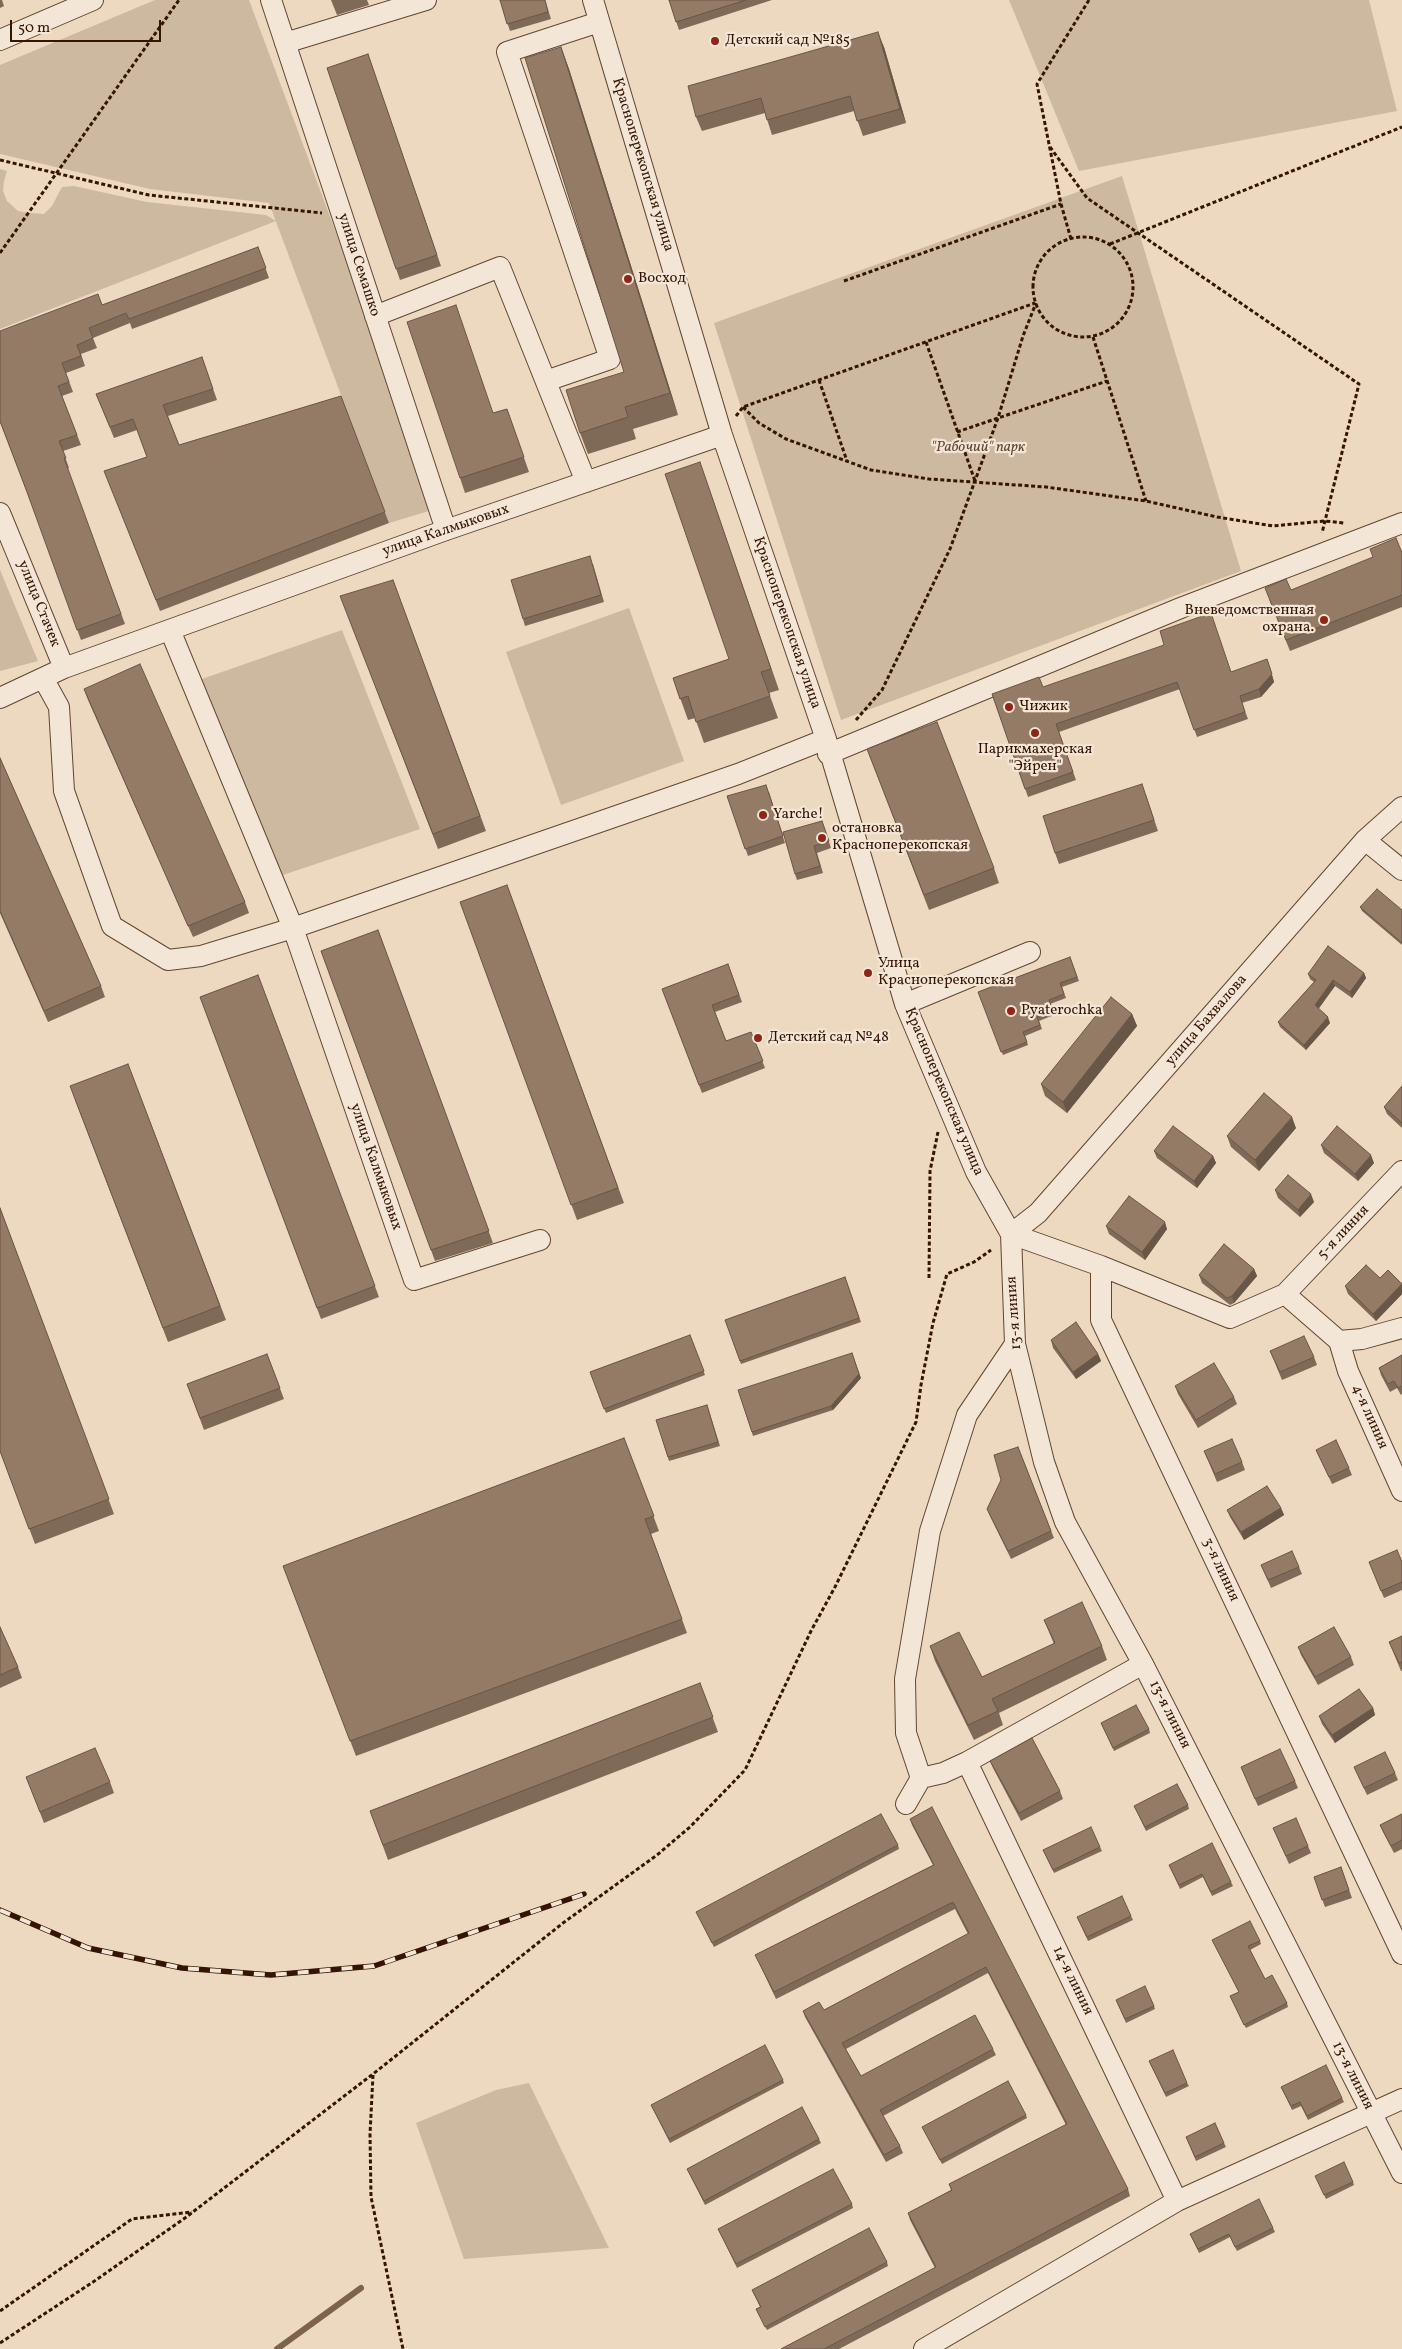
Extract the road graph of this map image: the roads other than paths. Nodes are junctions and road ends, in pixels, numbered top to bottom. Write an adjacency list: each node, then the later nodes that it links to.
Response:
1 (93, 0): 7 (street)
2 (270, 0): 8 (street, улица Семашко)
3 (426, 0): 5 (street)
4 (593, 0): 6 (street, Красноперекопская улица)
5 (385, 6): 8 (street)
6 (599, 22): 10 (street); 11 (street, Красноперекопская улица)
7 (0, 40)
8 (285, 43): 9 (street, улица Семашко)
9 (376, 316): 10 (street); 15 (street, улица Семашко)
10 (546, 382): 12 (street)
11 (722, 434): 12 (street, улица Калмыковых); 20 (street, Красноперекопская улица)
12 (586, 482): 15 (street, улица Калмыковых)
13 (0, 513): 17 (street, улица Стачек)
14 (1402, 523): 20 (street)
15 (446, 530): 16 (street, улица Калмыковых)
16 (170, 630): 17 (street, улица Калмыковых); 24 (street, улица Калмыковых)
17 (64, 668): 18 (street, улица Калмыковых)
18 (43, 678): 19 (street, улица Калмыковых); 24 (street)
19 (0, 698)
20 (827, 746): 24 (street); 26 (street, Красноперекопская улица)
21 (1402, 807): 22 (street, улица Бахвалова)
22 (1365, 840): 23 (street); 28 (street, улица Бахвалова)
23 (1402, 870)
24 (292, 928): 29 (street, улица Калмыковых)
25 (1030, 952): 26 (street)
26 (905, 1004): 28 (street, Красноперекопская улица)
27 (1402, 1171): 31 (street, 5-я линия)
28 (1011, 1234): 30 (street); 34 (street, 13-я линия)
29 (540, 1240)
30 (1101, 1266): 31 (street); 40 (street, 3-я линия)
31 (1285, 1294): 33 (street)
32 (1402, 1328): 33 (street)
33 (1339, 1341): 35 (street, 4-я линия)
34 (1015, 1344): 36 (street, 13-я линия); 38 (street)
35 (1402, 1491)
36 (1143, 1664): 37 (street); 42 (street, 13-я линия)
37 (967, 1762): 38 (street); 44 (street, 14-я линия)
38 (921, 1778): 39 (street)
39 (906, 1804)
40 (1402, 1954)
41 (1402, 2098): 42 (street)
42 (1371, 2114): 43 (street, 13-я линия); 44 (street)
43 (1402, 2173)
44 (1177, 2201): 45 (street)
45 (924, 2349)

